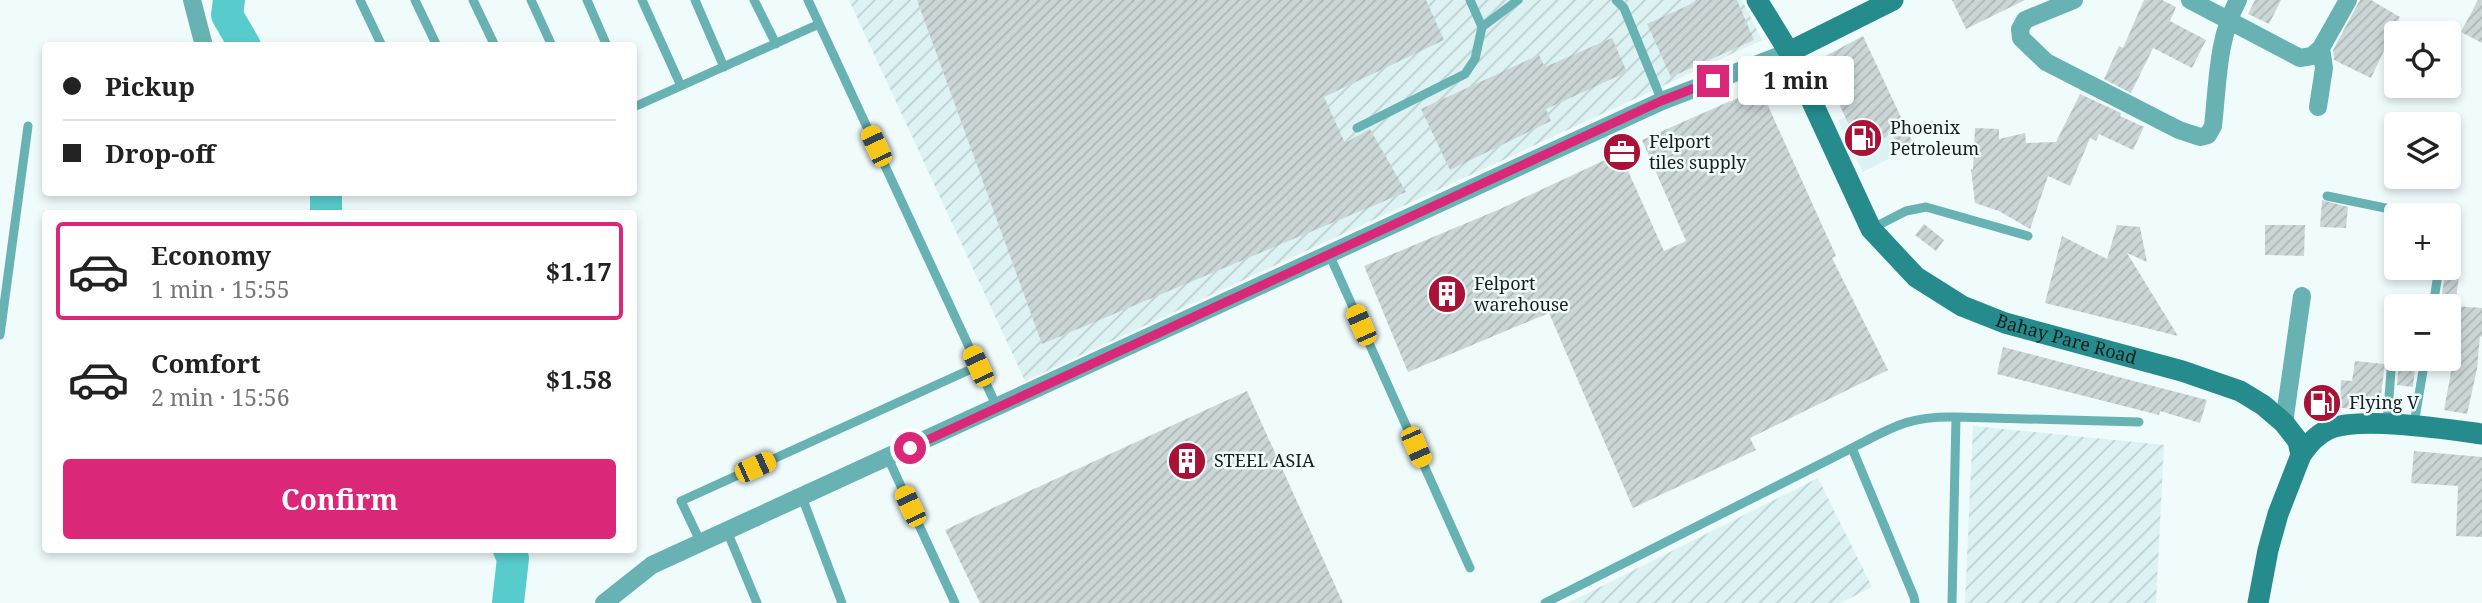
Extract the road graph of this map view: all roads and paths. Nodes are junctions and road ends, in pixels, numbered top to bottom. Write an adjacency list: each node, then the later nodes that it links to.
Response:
1 (192, 0): 23 (street)
2 (360, 0): 24 (lane)
3 (415, 0): 25 (lane)
4 (473, 0): 26 (lane)
5 (531, 0): 27 (lane)
6 (587, 0): 28 (lane)
7 (642, 0): 33 (lane)
8 (695, 0): 32 (lane)
9 (754, 0): 29 (lane)
10 (808, 0): 21 (lane)
11 (1470, 0): 22 (lane)
12 (1616, 0): 34 (lane)
13 (1757, 0): 31 (street, Bahay Pare Road)
14 (1893, 0): 31 (street)
15 (2074, 0): 20 (street)
16 (2190, 0): 20 (street)
17 (2238, 0): 20 (street)
18 (2348, 0): 30 (street)
19 (1515, 1): 22 (lane)
20 (2228, 18): 30 (street)
21 (819, 24): 29 (lane); 46 (lane)
22 (1482, 27): 38 (lane)
23 (203, 42)
24 (380, 42)
25 (435, 42)
26 (493, 42)
27 (550, 42)
28 (605, 42)
29 (776, 44): 32 (lane)
30 (2321, 48): 36 (street)
31 (1789, 51): 34 (street); 41 (street, Bahay Pare Road)
32 (724, 67): 33 (lane)
33 (681, 86): 35 (lane)
34 (1661, 101): 43 (street)
35 (637, 105)
36 (2318, 107)
37 (28, 126): 45 (lane)
38 (1357, 128)
39 (2327, 196): 40 (lane)
40 (2384, 208)
41 (1871, 229): 42 (lane); 52 (street, Bahay Pare Road)
42 (2028, 236)
43 (1329, 254): 49 (street); 62 (lane)
44 (2302, 296): 52 (street)
45 (0, 335)
46 (978, 366): 49 (lane); 61 (lane)
47 (2391, 371): 53 (lane)
48 (2422, 371): 54 (lane)
49 (998, 407): 58 (street)
50 (1956, 416): 51 (lane); 56 (lane); 69 (lane)
51 (2139, 422)
52 (2284, 423): 57 (street, Bahay Pare Road)
53 (2386, 425): 54 (street); 57 (street)
54 (2414, 426): 55 (street)
55 (2482, 434)
56 (1852, 448): 67 (lane); 68 (lane)
57 (2301, 455): 70 (street)
58 (888, 458): 59 (street); 66 (lane)
59 (802, 497): 60 (street); 65 (lane)
60 (727, 531): 61 (street); 64 (lane)
61 (701, 543): 63 (street)
62 (1470, 568)
63 (604, 603)
64 (757, 603)
65 (842, 603)
66 (954, 603)
67 (1545, 603)
68 (1915, 603)
69 (1952, 603)
70 (2258, 603)

